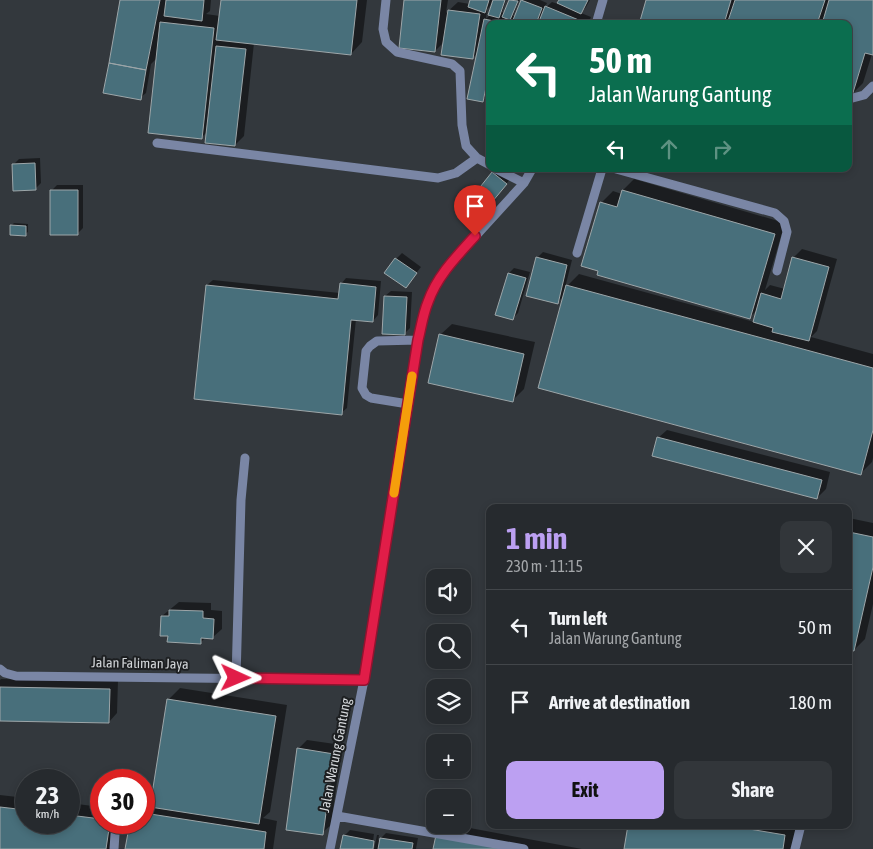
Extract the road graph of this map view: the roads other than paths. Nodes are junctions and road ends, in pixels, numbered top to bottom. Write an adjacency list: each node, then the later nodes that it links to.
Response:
1 (386, 0): 7 (street)
2 (603, 0): 3 (street)
3 (597, 20)
4 (873, 86): 5 (street)
5 (852, 98)
6 (157, 143): 7 (street)
7 (477, 158): 8 (street)
8 (486, 164)
9 (502, 172): 13 (street)
10 (530, 172): 13 (street, Jalan Warung Gantung)
11 (601, 172): 14 (street)
12 (627, 172): 15 (street)
13 (524, 183): 16 (street, Jalan Warung Gantung)
14 (577, 252)
15 (777, 271)
16 (418, 340): 17 (street, Jalan Warung Gantung); 17 (street)
17 (408, 404): 21 (street, Jalan Warung Gantung)
18 (244, 458): 20 (street)
19 (2, 671): 20 (street, Jalan Faliman Jaya)
20 (236, 678): 21 (street, Jalan Faliman Jaya)
21 (364, 680): 22 (street, Jalan Warung Gantung)
22 (337, 816): 26 (street, Jalan Warung Gantung); 27 (street)
23 (800, 829): 28 (street)
24 (116, 834): 25 (street)
25 (114, 849)
26 (330, 849)
27 (524, 849)
28 (795, 849)

